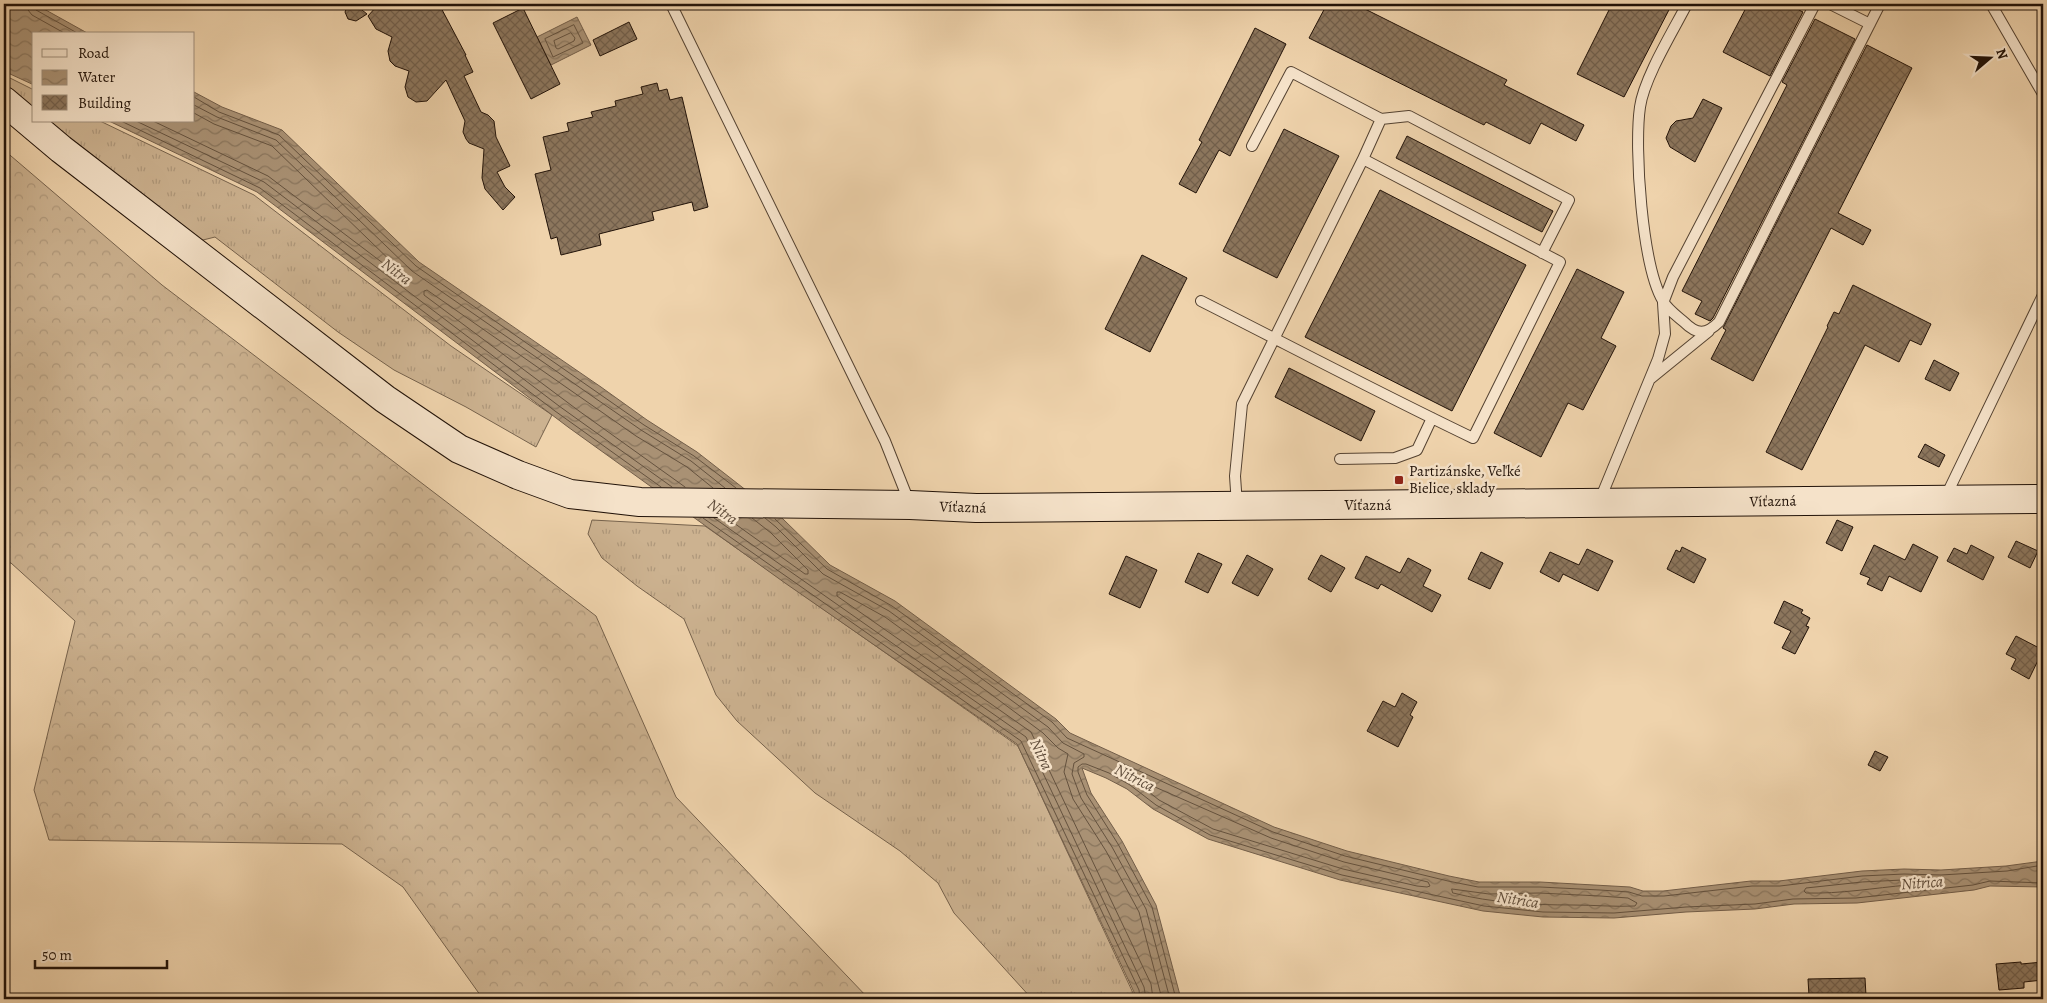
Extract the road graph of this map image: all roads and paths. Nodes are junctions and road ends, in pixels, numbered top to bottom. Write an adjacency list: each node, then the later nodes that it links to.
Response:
1 (670, 4): 25 (lane)
2 (1687, 4): 16 (lane)
3 (1815, 4): 16 (lane)
4 (1830, 4): 7 (lane)
5 (1880, 4): 7 (lane)
6 (1991, 4): 8 (lane)
7 (1870, 24): 17 (lane)
8 (2043, 94)
9 (4, 101): 25 (main road, Víťazná)
10 (1381, 120): 11 (lane); 12 (lane); 13 (lane)
11 (1252, 146)
12 (1363, 159): 13 (lane); 18 (lane)
13 (1542, 253): 20 (lane)
14 (2043, 295): 22 (lane)
15 (1202, 301): 18 (lane)
16 (1663, 303): 17 (lane); 19 (lane)
17 (1711, 329): 19 (lane)
18 (1273, 338): 20 (lane); 26 (lane)
19 (1649, 380): 24 (lane)
20 (1432, 418): 21 (lane)
21 (1340, 459)
22 (1944, 499): 23 (main road, Víťazná); 24 (main road, Víťazná)
23 (2043, 499)
24 (1598, 502): 26 (main road, Víťazná)
25 (910, 505): 26 (main road, Víťazná)
26 (1237, 506)

